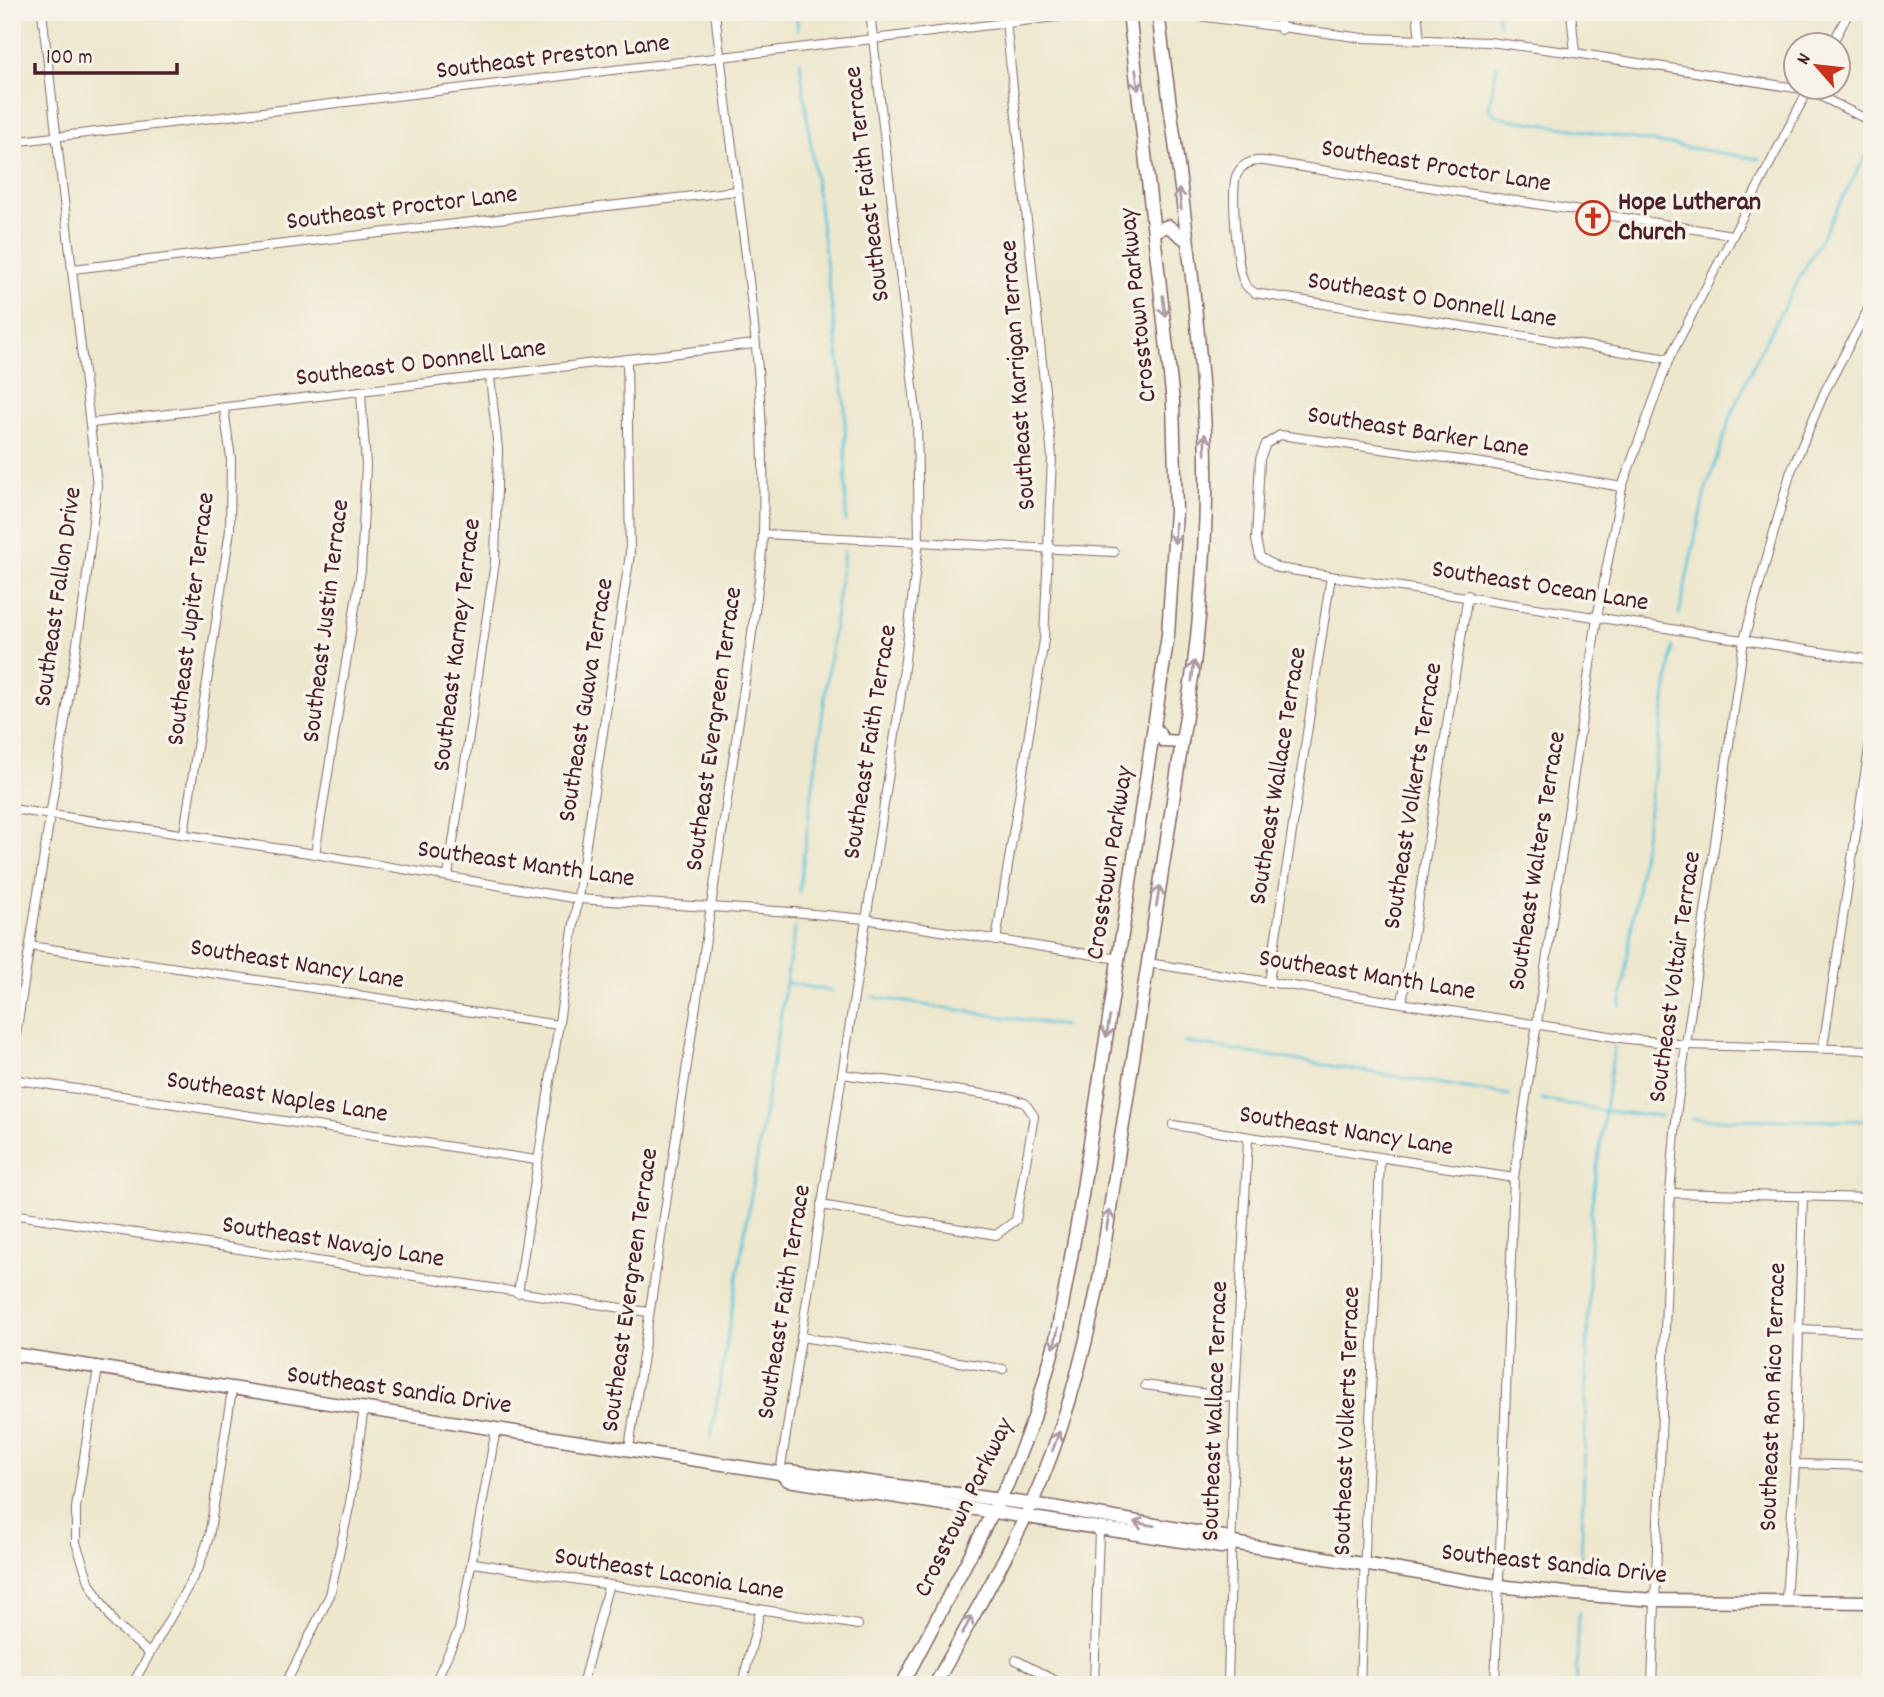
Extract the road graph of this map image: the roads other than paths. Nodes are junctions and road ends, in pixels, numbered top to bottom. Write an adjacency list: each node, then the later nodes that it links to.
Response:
1 (42, 12): 24 (street, Southeast Fallon Drive)
2 (715, 12): 19 (street, Southeast Evergreen Terrace)
3 (870, 12): 16 (street, Southeast Faith Terrace)
4 (1005, 12): 13 (street, Southeast Karrigan Terrace)
5 (1098, 12): 13 (street, Southeast Preston Lane)
6 (1129, 12): 27 (main road, Crosstown Parkway, one-way to 27)
7 (1158, 12): 30 (main road, Crosstown Parkway, one-way to 7)
8 (1169, 12): 14 (street)
9 (1279, 12): 14 (street)
10 (1417, 12): 17 (street)
11 (1571, 12): 18 (street)
12 (1849, 12): 15 (street)
13 (1007, 24): 16 (street, Southeast Preston Lane); 44 (street, Southeast Karrigan Terrace)
14 (1281, 30): 17 (street)
15 (1838, 32)
16 (873, 40): 19 (street, Southeast Preston Lane); 43 (street, Southeast Faith Terrace)
17 (1420, 40): 18 (street)
18 (1575, 53): 20 (street)
19 (720, 59): 24 (street, Southeast Preston Lane); 26 (street, Southeast Evergreen Terrace)
20 (1783, 85)
21 (1802, 102): 29 (street, Southeast Walters Terrace)
22 (1834, 102): 23 (street)
23 (1872, 122)
24 (58, 136): 25 (street, Southeast Preston Lane); 31 (street, Southeast Fallon Drive)
25 (12, 142)
26 (736, 191): 31 (street, Southeast Proctor Lane); 33 (street, Southeast Evergreen Terrace)
27 (1155, 231): 30 (main road); 51 (main road, Crosstown Parkway, one-way to 51)
28 (1237, 231): 29 (street, Southeast Proctor Lane); 34 (street, Southeast O Donnell Lane)
29 (1732, 235): 34 (street, Southeast Walters Terrace)
30 (1185, 239): 53 (main road, Crosstown Parkway, one-way to 30)
31 (73, 269): 39 (street, Southeast Fallon Drive)
32 (1872, 302): 49 (street, Southeast Voltair Terrace)
33 (754, 344): 35 (street, Southeast O Donnell Lane); 42 (street, Southeast Evergreen Terrace)
34 (1669, 359): 40 (street, Southeast Walters Terrace)
35 (627, 360): 36 (street, Southeast O Donnell Lane); 59 (street, Southeast Guava Terrace)
36 (490, 377): 37 (street, Southeast O Donnell Lane); 58 (street, Southeast Karney Terrace)
37 (361, 393): 38 (street, Southeast O Donnell Lane); 57 (street, Southeast Justin Terrace)
38 (224, 409): 39 (street, Southeast O Donnell Lane); 56 (street, Southeast Jupiter Terrace)
39 (92, 423): 55 (street, Southeast Fallon Drive)
40 (1622, 487): 41 (street, Southeast Barker Lane); 48 (street, Southeast Walters Terrace)
41 (1258, 501): 46 (street, Southeast Ocean Lane)
42 (763, 534): 43 (street); 60 (street, Southeast Evergreen Terrace)
43 (919, 541): 44 (street); 61 (street, Southeast Faith Terrace)
44 (1050, 549): 45 (street); 62 (street, Southeast Karrigan Terrace)
45 (1114, 552)
46 (1331, 576): 47 (street, Southeast Ocean Lane); 66 (street, Southeast Wallace Terrace)
47 (1468, 595): 48 (street, Southeast Ocean Lane); 67 (street, Southeast Volkerts Terrace)
48 (1597, 618): 49 (street, Southeast Ocean Lane); 68 (street, Southeast Walters Terrace)
49 (1744, 640): 50 (street, Southeast Ocean Lane); 70 (street, Southeast Voltair Terrace)
50 (1872, 660)
51 (1155, 728): 53 (main road); 64 (main road, Crosstown Parkway)
52 (1872, 729): 71 (street)
53 (1182, 742): 65 (main road, Crosstown Parkway, one-way to 53)
54 (12, 808): 55 (street, Southeast Manth Lane)
55 (49, 815): 56 (street, Southeast Manth Lane); 63 (street, Southeast Fallon Drive)
56 (184, 833): 57 (street, Southeast Manth Lane)
57 (315, 854): 58 (street, Southeast Manth Lane)
58 (448, 876): 59 (street, Southeast Manth Lane)
59 (578, 899): 60 (street, Southeast Manth Lane); 69 (street, Southeast Guava Terrace)
60 (710, 909): 61 (street, Southeast Manth Lane); 87 (street, Southeast Evergreen Terrace)
61 (865, 919): 62 (street, Southeast Manth Lane); 74 (street, Southeast Faith Terrace)
62 (996, 941): 64 (street, Southeast Manth Lane)
63 (30, 946): 69 (street, Southeast Nancy Lane); 73 (street, Southeast Fallon Drive)
64 (1119, 959): 103 (main road, Crosstown Parkway, one-way to 103)
65 (1148, 963): 66 (street, Southeast Manth Lane); 104 (main road, Crosstown Parkway, one-way to 65)
66 (1269, 982): 67 (street, Southeast Manth Lane)
67 (1402, 1003): 68 (street, Southeast Manth Lane)
68 (1535, 1023): 70 (street, Southeast Manth Lane); 80 (street, Southeast Walters Terrace)
69 (558, 1025): 79 (street, Southeast Guava Terrace)
70 (1688, 1045): 71 (street, Southeast Manth Lane); 81 (street, Southeast Voltair Terrace)
71 (1823, 1047): 72 (street, Southeast Manth Lane)
72 (1872, 1050)
73 (12, 1060)
74 (842, 1073): 84 (street, Southeast Faith Terrace); 84 (street)
75 (12, 1079): 79 (street, Southeast Naples Lane)
76 (1173, 1125): 77 (street, Southeast Nancy Lane)
77 (1248, 1139): 78 (street, Southeast Nancy Lane); 96 (street, Southeast Wallace Terrace)
78 (1380, 1159): 80 (street, Southeast Nancy Lane); 110 (street, Southeast Volkerts Terrace)
79 (536, 1160): 86 (street, Southeast Guava Terrace)
80 (1514, 1178): 111 (street, Southeast Walters Terrace)
81 (1670, 1194): 82 (street); 113 (street, Southeast Voltair Terrace)
82 (1802, 1196): 83 (street); 88 (street, Southeast Ron Rico Terrace)
83 (1872, 1198)
84 (821, 1205): 90 (street, Southeast Faith Terrace)
85 (12, 1214): 86 (street, Southeast Navajo Lane)
86 (517, 1293): 87 (street, Southeast Navajo Lane)
87 (648, 1312): 99 (street, Southeast Evergreen Terrace)
88 (1799, 1329): 89 (street); 100 (street, Southeast Ron Rico Terrace)
89 (1872, 1332)
90 (801, 1337): 93 (street); 102 (street, Southeast Faith Terrace)
91 (12, 1354): 92 (main road, Southeast Sandia Drive)
92 (98, 1368): 95 (main road, Southeast Sandia Drive); 118 (street)
93 (1003, 1369)
94 (1145, 1385): 96 (street)
95 (232, 1390): 97 (main road, Southeast Sandia Drive); 118 (street)
96 (1235, 1398): 108 (street, Southeast Wallace Terrace)
97 (364, 1408): 98 (main road, Southeast Sandia Drive); 121 (street)
98 (496, 1429): 99 (main road, Southeast Sandia Drive); 109 (street)
99 (629, 1448): 102 (main road, Southeast Sandia Drive)
100 (1795, 1464): 101 (street); 114 (street, Southeast Ron Rico Terrace)
101 (1872, 1465)
102 (780, 1473): 103 (main road, Southeast Sandia Drive); 105 (main road, Southeast Sandia Drive)
103 (1000, 1500): 104 (main road, Southeast Sandia Drive); 105 (main road, Crosstown Parkway)
104 (1031, 1504): 106 (main road, Crosstown Parkway); 108 (main road, Southeast Sandia Drive, one-way to 104)
105 (993, 1513): 106 (main road, Southeast Sandia Drive); 125 (main road, Crosstown Parkway)
106 (1025, 1517): 107 (main road, Southeast Sandia Drive); 126 (main road, Crosstown Parkway, one-way to 106)
107 (1099, 1530): 108 (main road, Southeast Sandia Drive); 128 (street)
108 (1233, 1543): 110 (main road, Southeast Sandia Drive); 129 (street, Southeast Wallace Terrace)
109 (474, 1563): 112 (street, Southeast Laconia Lane); 122 (street)
110 (1364, 1565): 111 (main road, Southeast Sandia Drive); 130 (street, Southeast Volkerts Terrace)
111 (1498, 1586): 113 (main road, Southeast Sandia Drive); 131 (street, Southeast Walters Terrace)
112 (608, 1587): 116 (street, Southeast Laconia Lane); 123 (street)
113 (1655, 1600): 114 (main road, Southeast Sandia Drive); 132 (street, Southeast Voltair Terrace)
114 (1786, 1600): 115 (main road, Southeast Sandia Drive)
115 (1872, 1602)
116 (760, 1612): 117 (street, Southeast Laconia Lane); 124 (street)
117 (858, 1625)
118 (149, 1653): 120 (street)
119 (1016, 1660): 127 (street)
120 (132, 1685)
121 (285, 1685)
122 (434, 1685)
123 (582, 1685)
124 (742, 1685)
125 (902, 1685)
126 (935, 1685)
127 (1064, 1685)
128 (1094, 1685)
129 (1228, 1685)
130 (1360, 1685)
131 (1494, 1685)
132 (1652, 1685)

